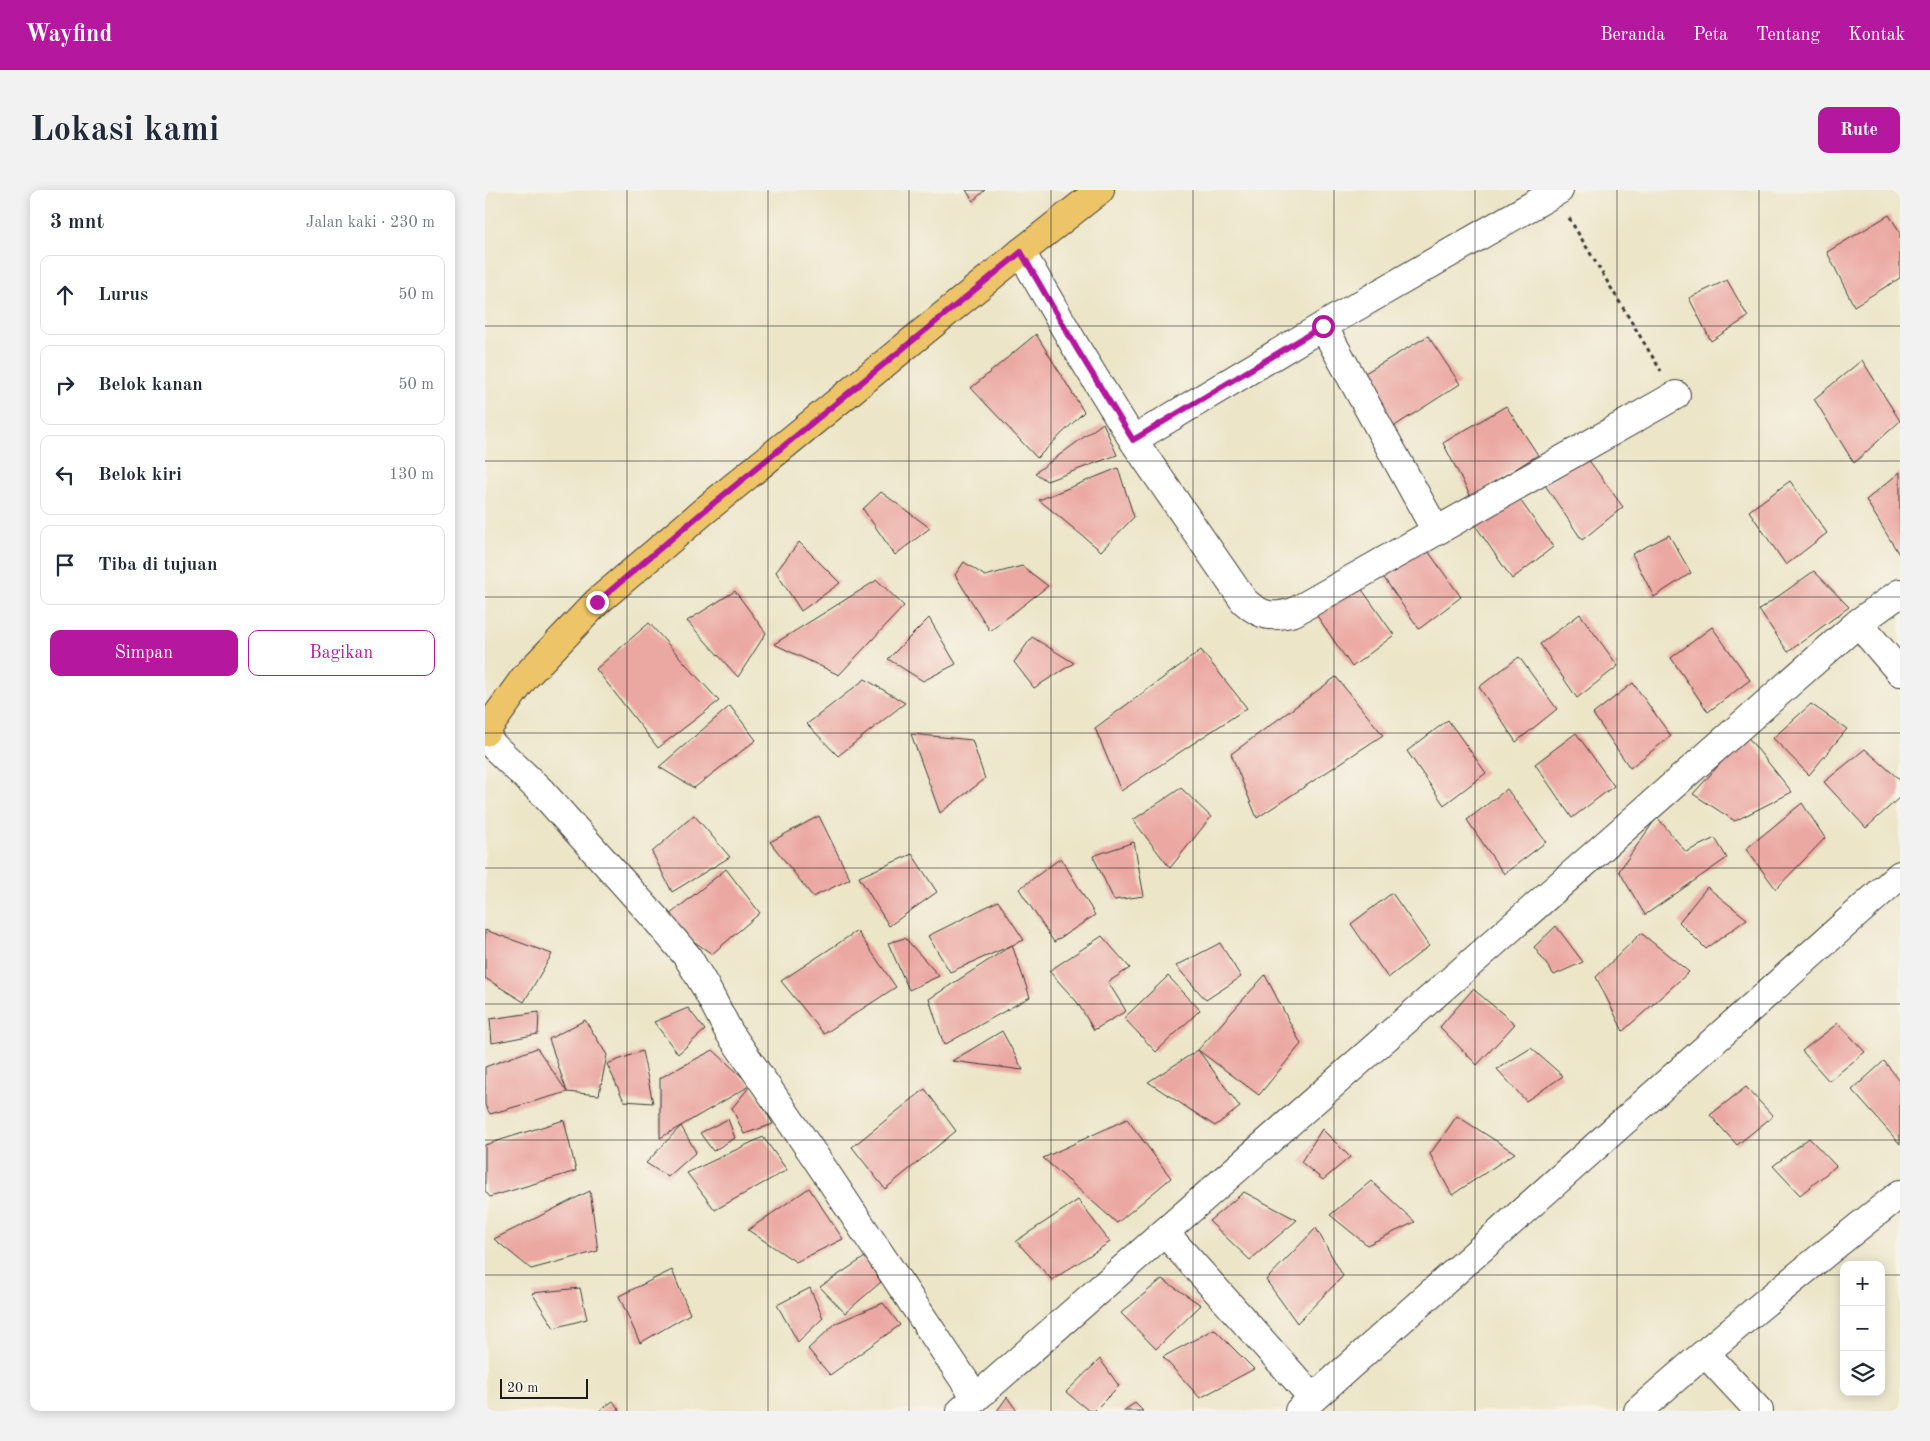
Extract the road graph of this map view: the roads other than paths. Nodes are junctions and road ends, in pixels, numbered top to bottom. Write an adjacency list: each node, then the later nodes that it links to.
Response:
1 (1100, 190): 3 (main road)
2 (1556, 192): 4 (street)
3 (1021, 252): 6 (street); 11 (main road)
4 (1323, 326): 6 (street); 7 (street)
5 (1676, 395): 7 (street)
6 (1133, 440): 7 (street)
7 (1436, 531)
8 (1900, 594): 9 (street)
9 (1858, 623): 10 (street); 15 (street)
10 (1900, 672)
11 (485, 732)
12 (485, 738): 18 (street)
13 (1900, 875): 17 (street)
14 (1900, 1194): 16 (street)
15 (1165, 1233): 17 (street); 18 (street)
16 (1705, 1353): 19 (street); 20 (street)
17 (1306, 1404)
18 (969, 1405)
19 (1638, 1411)
20 (1759, 1411)

